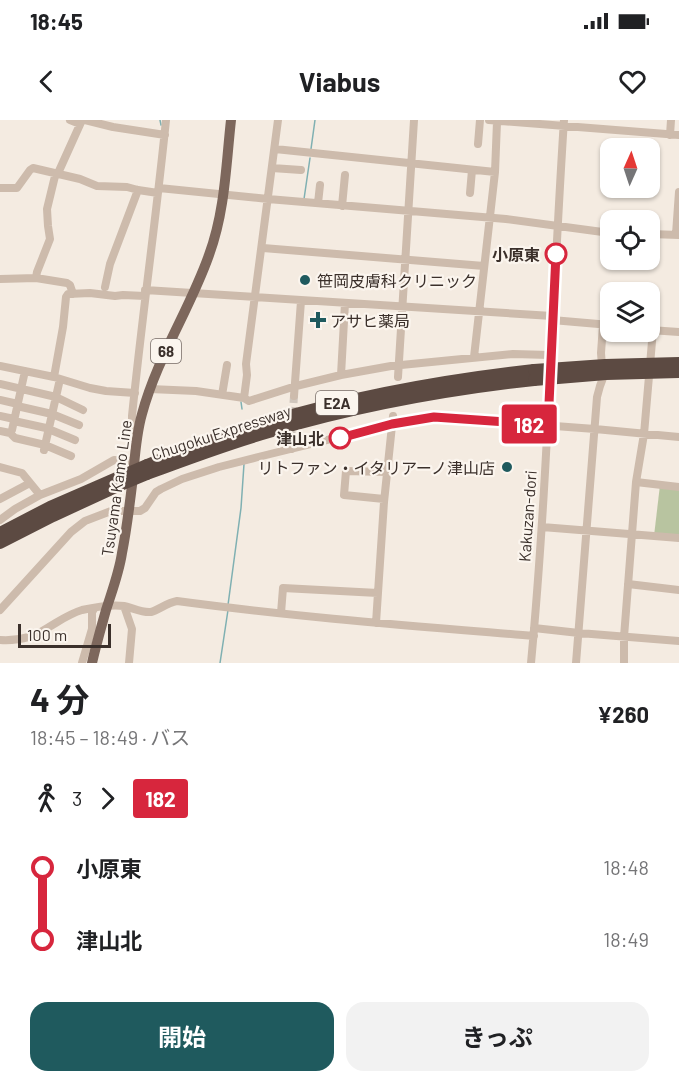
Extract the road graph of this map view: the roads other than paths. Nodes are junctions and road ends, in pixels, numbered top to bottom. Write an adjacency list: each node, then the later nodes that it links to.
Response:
1 (70, 120): 8 (street)
2 (166, 120): 12 (street)
3 (231, 120): 29 (main road, Tsuyama Kamo Line / 68)
4 (278, 120): 15 (street)
5 (414, 120): 16 (street)
6 (480, 120): 14 (street)
7 (671, 120): 13 (street)
8 (83, 121): 12 (street); 21 (street)
9 (493, 121): 10 (street); 20 (street)
10 (511, 121): 11 (street)
11 (564, 123): 13 (street); 35 (street, Kakuzan-dori)
12 (165, 135): 26 (street)
13 (674, 135)
14 (478, 144)
15 (275, 149): 16 (street); 17 (street)
16 (412, 163): 19 (street); 33 (street)
17 (272, 168): 18 (street); 30 (street)
18 (301, 170)
19 (472, 170): 20 (street); 27 (street)
20 (495, 172): 34 (street)
21 (56, 173): 24 (street); 25 (street); 42 (street)
22 (345, 175): 32 (street)
23 (320, 185): 31 (street)
24 (0, 188)
25 (138, 190): 26 (street); 44 (street)
26 (158, 191): 29 (street); 45 (street)
27 (470, 192)
28 (679, 192): 38 (street)
29 (223, 195): 30 (street); 47 (main road, Tsuyama Kamo Line / 68)
30 (268, 199): 31 (street); 39 (street)
31 (318, 203): 32 (street)
32 (342, 206): 33 (street)
33 (410, 211): 34 (street); 40 (street)
34 (490, 218): 35 (street); 41 (street)
35 (558, 226): 36 (street); 53 (street, Kakuzan-dori)
36 (600, 232)
37 (660, 234): 38 (street)
38 (678, 235)
39 (263, 248): 40 (street); 48 (street)
40 (406, 260): 41 (street); 51 (street)
41 (484, 267): 52 (street)
42 (36, 278): 43 (street); 46 (street)
43 (0, 279)
44 (105, 287)
45 (145, 293): 46 (street); 47 (street); 75 (street)
46 (73, 294): 70 (street)
47 (192, 294): 48 (street); 74 (main road, Tsuyama Kamo Line / 68)
48 (256, 297): 49 (street); 79 (street)
49 (301, 301): 50 (street); 72 (street)
50 (345, 303): 51 (street); 67 (street)
51 (402, 307): 52 (street); 64 (street)
52 (479, 312): 53 (street); 60 (street)
53 (552, 318): 54 (street); 59 (street, Kakuzan-dori)
54 (600, 324)
55 (660, 331): 56 (street)
56 (679, 332)
57 (603, 342): 90 (street)
58 (650, 342): 94 (street)
59 (550, 355): 60 (street); 88 (street, Kakuzan-dori)
60 (474, 357): 64 (street)
61 (679, 363): 68 (highway, Chugoku Expressway / E2A, bridge)
62 (227, 365): 76 (street)
63 (0, 366): 65 (street)
64 (399, 367): 67 (street); 69 (street)
65 (25, 371): 70 (street); 73 (street)
66 (679, 372): 68 (highway, Chugoku Expressway / E2A, bridge)
67 (341, 375): 72 (street)
68 (534, 375): 106 (highway, Chugoku Expressway / E2A, bridge)
69 (398, 377)
70 (57, 378): 75 (street); 78 (street)
71 (0, 384): 73 (street)
72 (296, 386): 77 (street); 79 (street)
73 (21, 389): 78 (street); 81 (street)
74 (150, 389): 76 (street); 93 (main road, Tsuyama Kamo Line / 68)
75 (135, 393): 93 (street)
76 (222, 395): 79 (street)
77 (294, 396)
78 (56, 397): 82 (street); 83 (street)
79 (244, 398)
80 (0, 400): 81 (street)
81 (18, 405): 83 (street); 85 (street)
82 (83, 410)
83 (52, 414): 87 (street); 89 (street)
84 (0, 416): 85 (street)
85 (14, 420): 89 (street); 92 (street)
86 (393, 420): 88 (street); 99 (street); 104 (street)
87 (79, 425)
88 (548, 425): 90 (street); 115 (street, Kakuzan-dori)
89 (49, 429): 97 (street); 98 (street)
90 (595, 429): 94 (street); 116 (street)
91 (0, 431): 92 (street)
92 (10, 433): 98 (street)
93 (137, 433): 101 (main road, Tsuyama Kamo Line / 68)
94 (644, 434): 95 (street); 107 (street)
95 (679, 437)
96 (291, 439): 99 (street)
97 (75, 440)
98 (44, 448): 100 (street)
99 (292, 449): 113 (street)
100 (71, 456)
101 (134, 461): 105 (street); 113 (main road, Tsuyama Kamo Line / 68)
102 (0, 466): 108 (street)
103 (79, 471): 105 (street)
104 (387, 472): 112 (street); 112 (street)
105 (71, 482): 110 (street)
106 (118, 482): 117 (highway, Chugoku Expressway / E2A); 120 (highway, Chugoku Expressway / E2A)
107 (636, 482): 109 (street); 118 (street)
108 (30, 483): 110 (street); 111 (street)
109 (679, 487)
110 (40, 495): 114 (street)
111 (0, 499)
112 (384, 499): 123 (street)
113 (129, 512): 124 (main road, Tsuyama Kamo Line / 68); 126 (street)
114 (0, 520)
115 (542, 527): 116 (street); 129 (street, Kakuzan-dori)
116 (587, 531): 118 (street); 130 (street)
117 (0, 533)
118 (632, 535): 119 (street); 121 (street)
119 (679, 538)
120 (0, 543)
121 (628, 584): 122 (street); 131 (street)
122 (679, 590)
123 (378, 593): 127 (street); 128 (street)
124 (115, 606): 125 (street); 127 (street); 135 (main road, Tsuyama Kamo Line / 68); 136 (main road, Tsuyama Kamo Line / 68); 137 (street)
125 (94, 609): 132 (street); 134 (street)
126 (0, 610)
127 (281, 613): 128 (street)
128 (375, 623): 129 (street)
129 (534, 632): 130 (street); 138 (street, Kakuzan-dori)
130 (579, 633): 131 (street); 139 (street)
131 (624, 637): 133 (street); 140 (street)
132 (0, 640)
133 (679, 641)
134 (82, 663)
135 (92, 663)
136 (98, 663)
137 (129, 663)
138 (531, 663)
139 (576, 663)
140 (624, 663)

